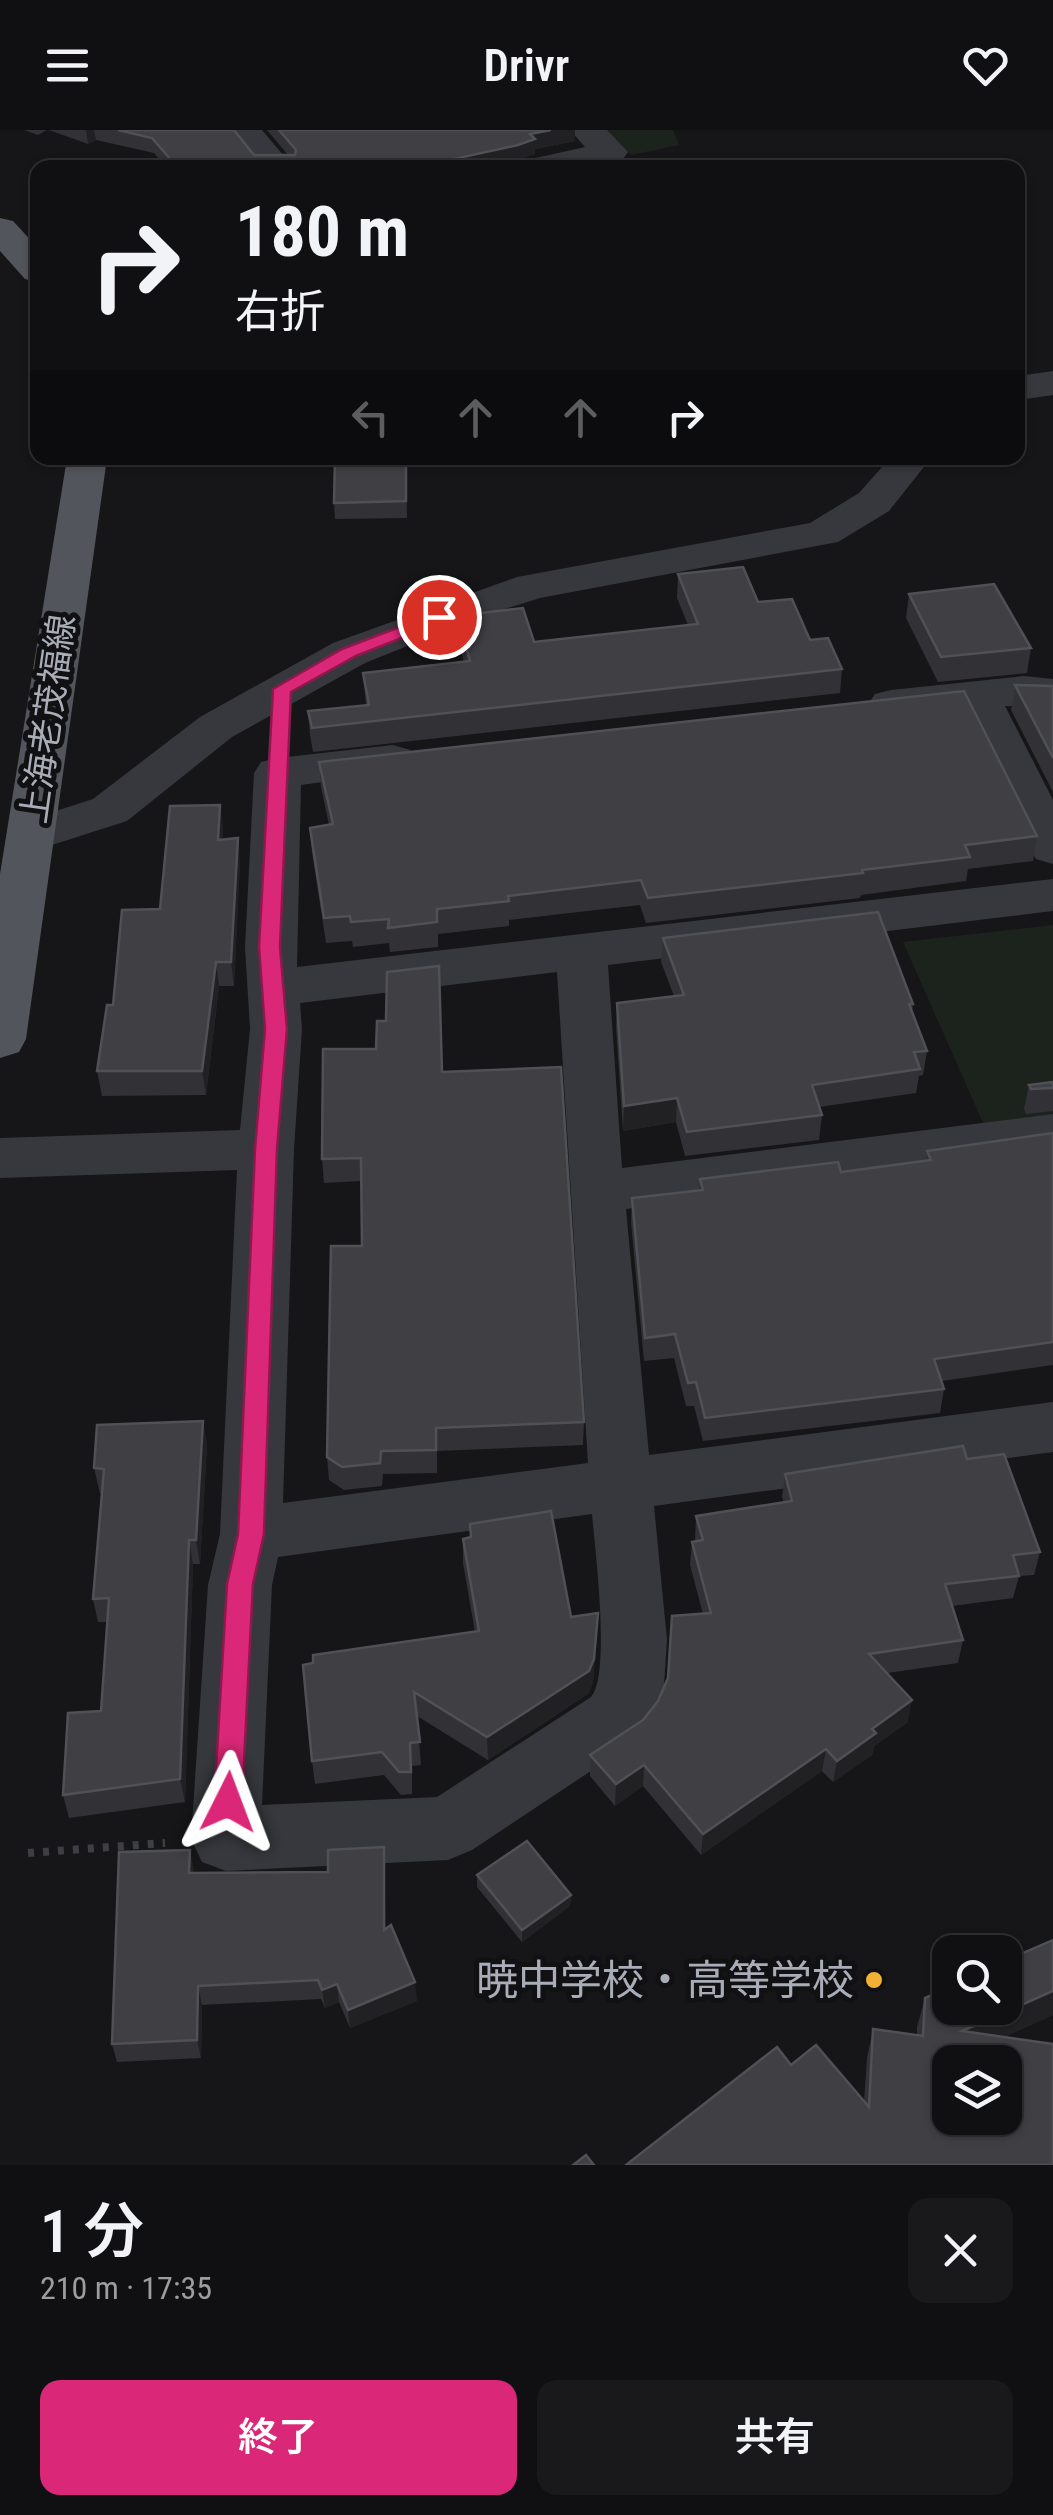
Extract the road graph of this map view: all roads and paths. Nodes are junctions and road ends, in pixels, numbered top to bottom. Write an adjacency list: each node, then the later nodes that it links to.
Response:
1 (243, 130): 3 (street)
2 (587, 130): 4 (street)
3 (270, 160)
4 (573, 160)
5 (0, 229): 6 (main road)
6 (30, 262)
7 (1053, 383): 8 (street)
8 (1025, 387)
9 (85, 465): 17 (main road, 上海老茂福線)
10 (904, 465): 11 (street)
11 (282, 689): 16 (street); 17 (street)
12 (1053, 693): 13 (street)
13 (977, 695): 14 (street); 18 (street)
14 (841, 710)
15 (434, 755): 16 (street)
16 (278, 772): 21 (street)
17 (30, 836): 22 (main road, 上海老茂福線)
18 (1053, 848)
19 (1053, 895): 20 (street)
20 (581, 950): 21 (street); 26 (street)
21 (273, 988): 24 (street)
22 (0, 1039)
23 (1053, 1134): 26 (street)
24 (266, 1149): 25 (street); 29 (street)
25 (0, 1158)
26 (596, 1192): 28 (street)
27 (1053, 1427): 28 (street)
28 (623, 1484): 29 (street); 29 (street)
29 (251, 1534)
30 (96, 1848): 31 (path)
31 (28, 1854)

